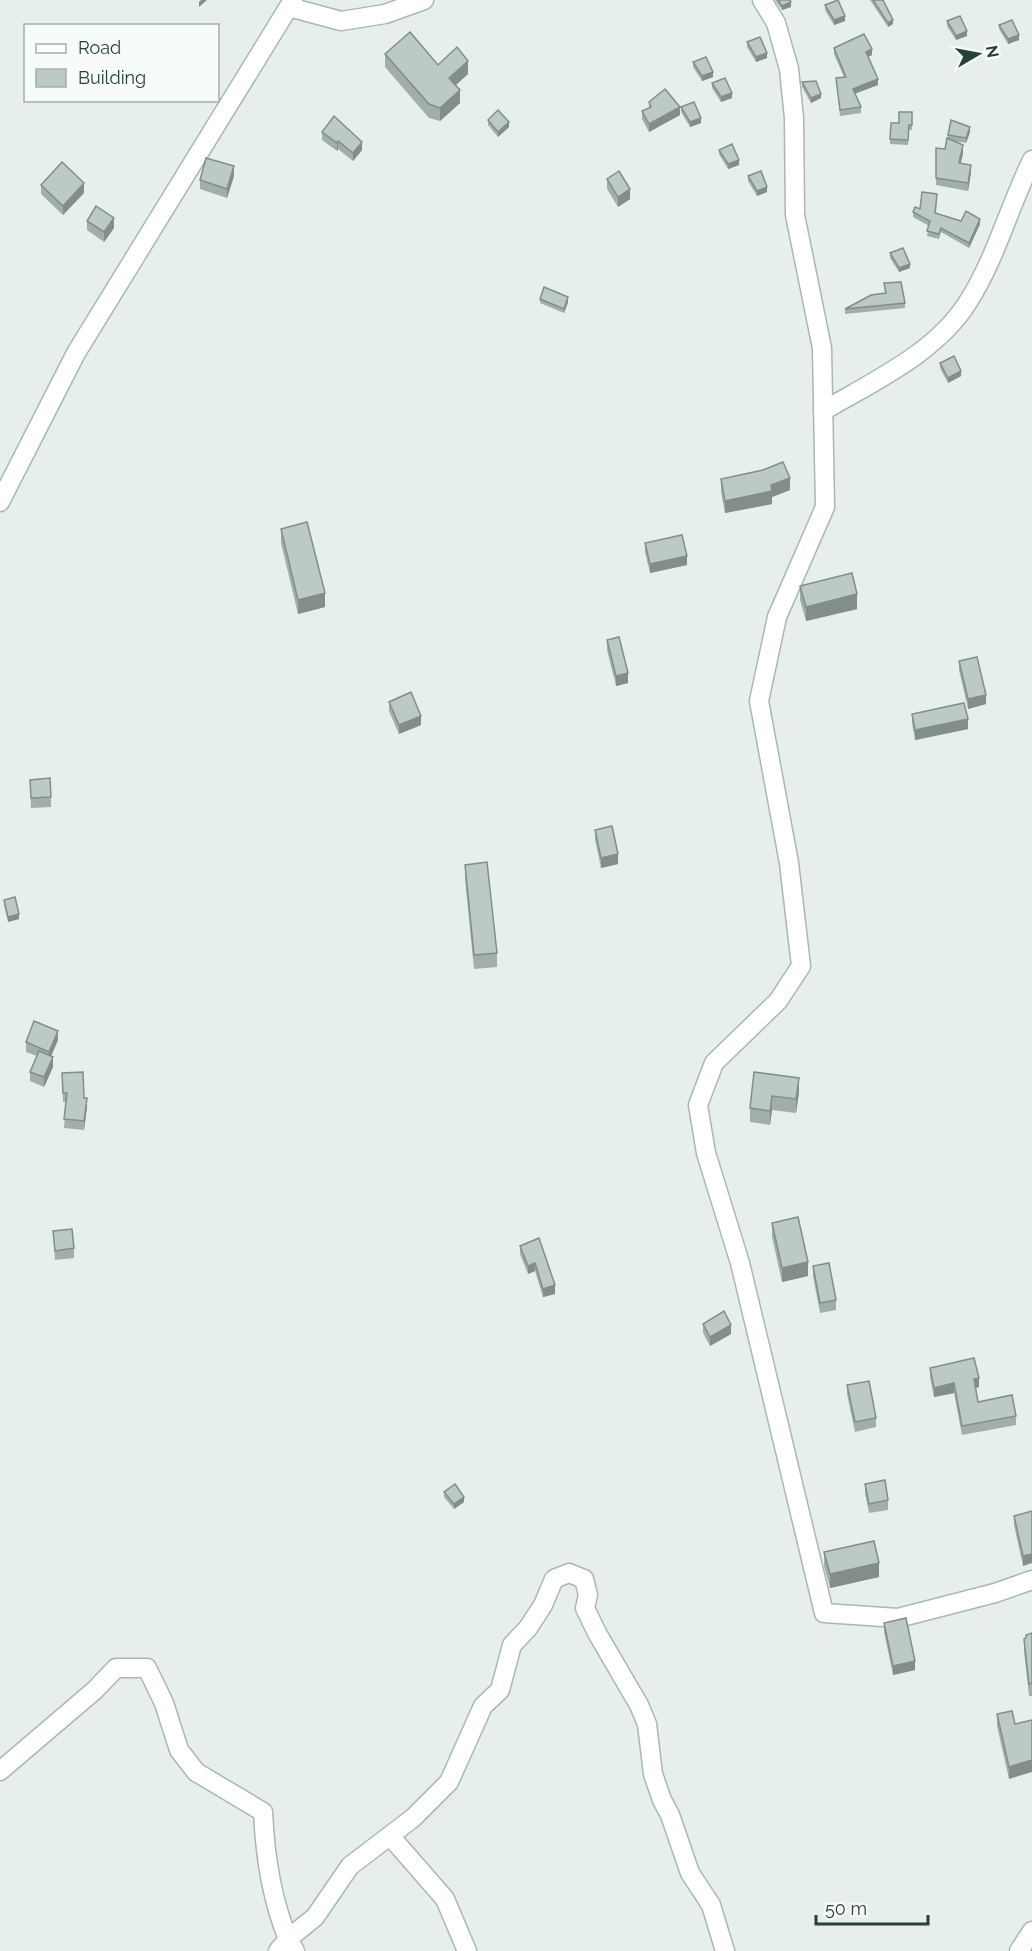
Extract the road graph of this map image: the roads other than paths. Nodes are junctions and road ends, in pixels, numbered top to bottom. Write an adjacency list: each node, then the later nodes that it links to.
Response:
1 (424, 0): 3 (street)
2 (762, 0): 5 (street)
3 (291, 4): 6 (street)
4 (1032, 160): 5 (street)
5 (823, 411): 7 (street)
6 (0, 502)
7 (1032, 1580)
8 (0, 1771): 11 (street)
9 (391, 1837): 11 (street); 12 (street); 13 (street)
10 (1032, 1931): 14 (street)
11 (287, 1947)
12 (467, 1951)
13 (725, 1951)
14 (1019, 1951)

